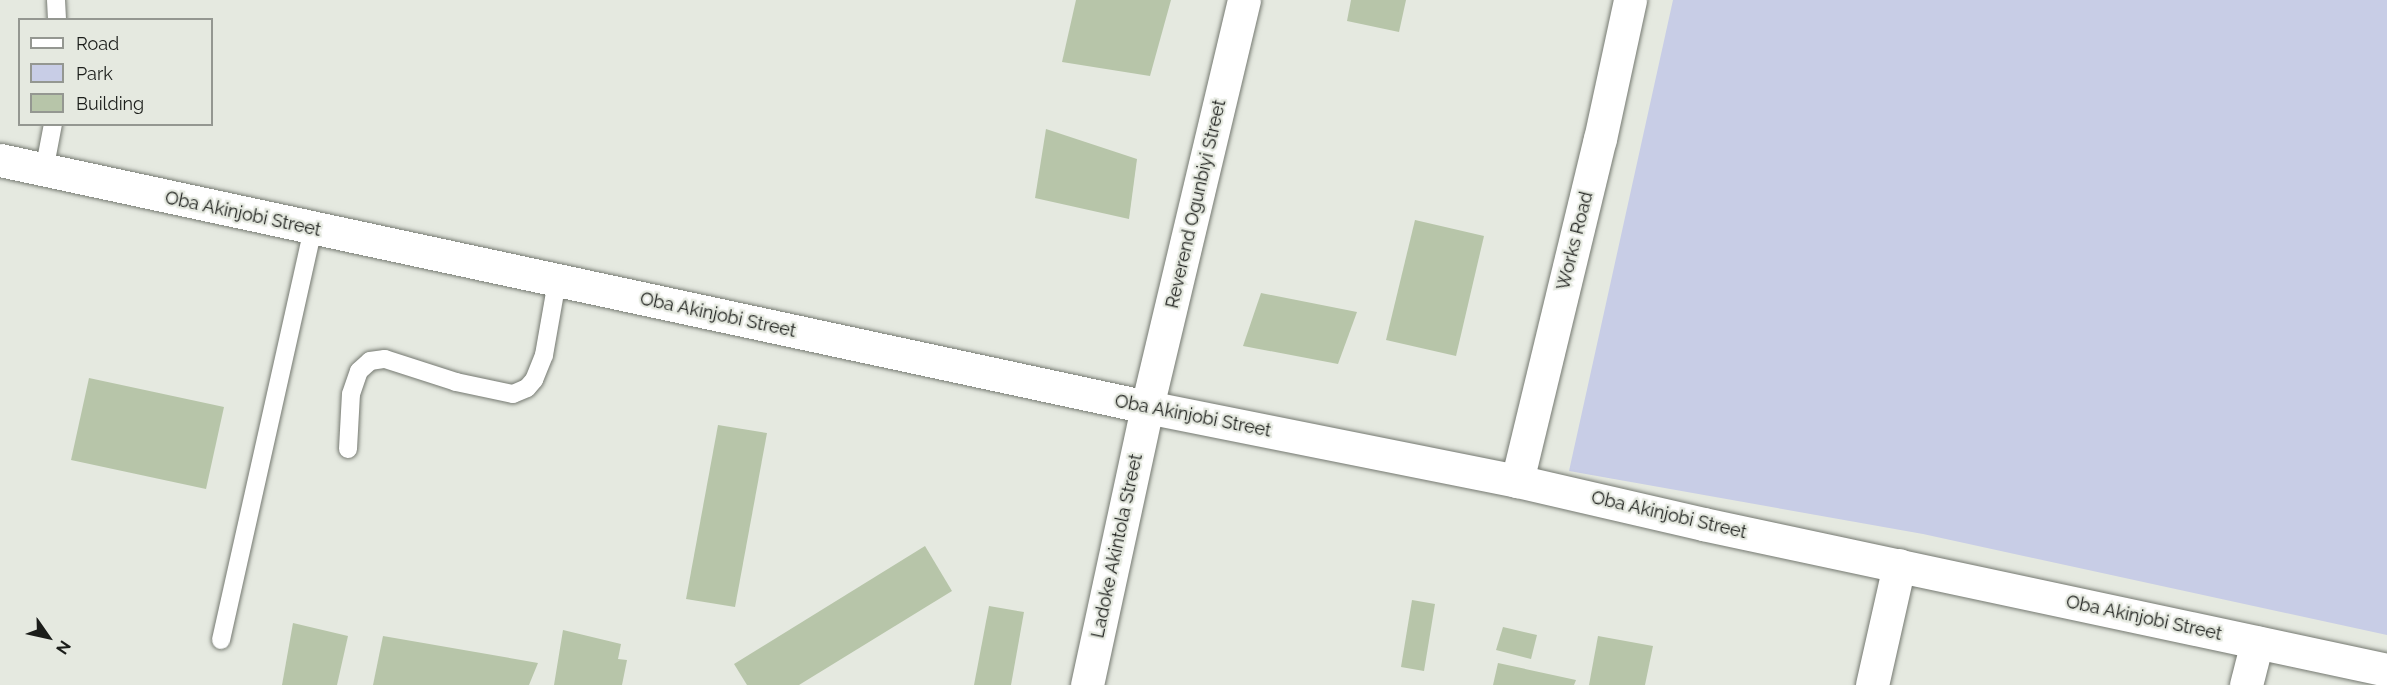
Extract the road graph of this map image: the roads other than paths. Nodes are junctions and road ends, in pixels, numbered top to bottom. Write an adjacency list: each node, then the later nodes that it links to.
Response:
1 (56, 0): 4 (lane)
2 (1244, 0): 10 (street, Reverend Ogunbiyi Street)
3 (1630, 0): 12 (street, Works Road)
4 (57, 18)
5 (53, 126): 7 (lane)
6 (0, 160): 7 (street, Oba Akinjobi Street)
7 (45, 171): 8 (street, Oba Akinjobi Street)
8 (313, 229): 9 (street, Oba Akinjobi Street); 14 (lane)
9 (557, 281): 10 (street, Oba Akinjobi Street); 11 (lane)
10 (1147, 407): 12 (street, Oba Akinjobi Street); 17 (street, Ladoke Akintola Street)
11 (348, 449)
12 (1517, 481): 13 (street, Oba Akinjobi Street)
13 (1899, 565): 15 (street, Oba Akinjobi Street); 18 (street)
14 (220, 640)
15 (2257, 642): 16 (street, Oba Akinjobi Street); 19 (street)
16 (2387, 670)
17 (1087, 685)
18 (1872, 685)
19 (2246, 685)

